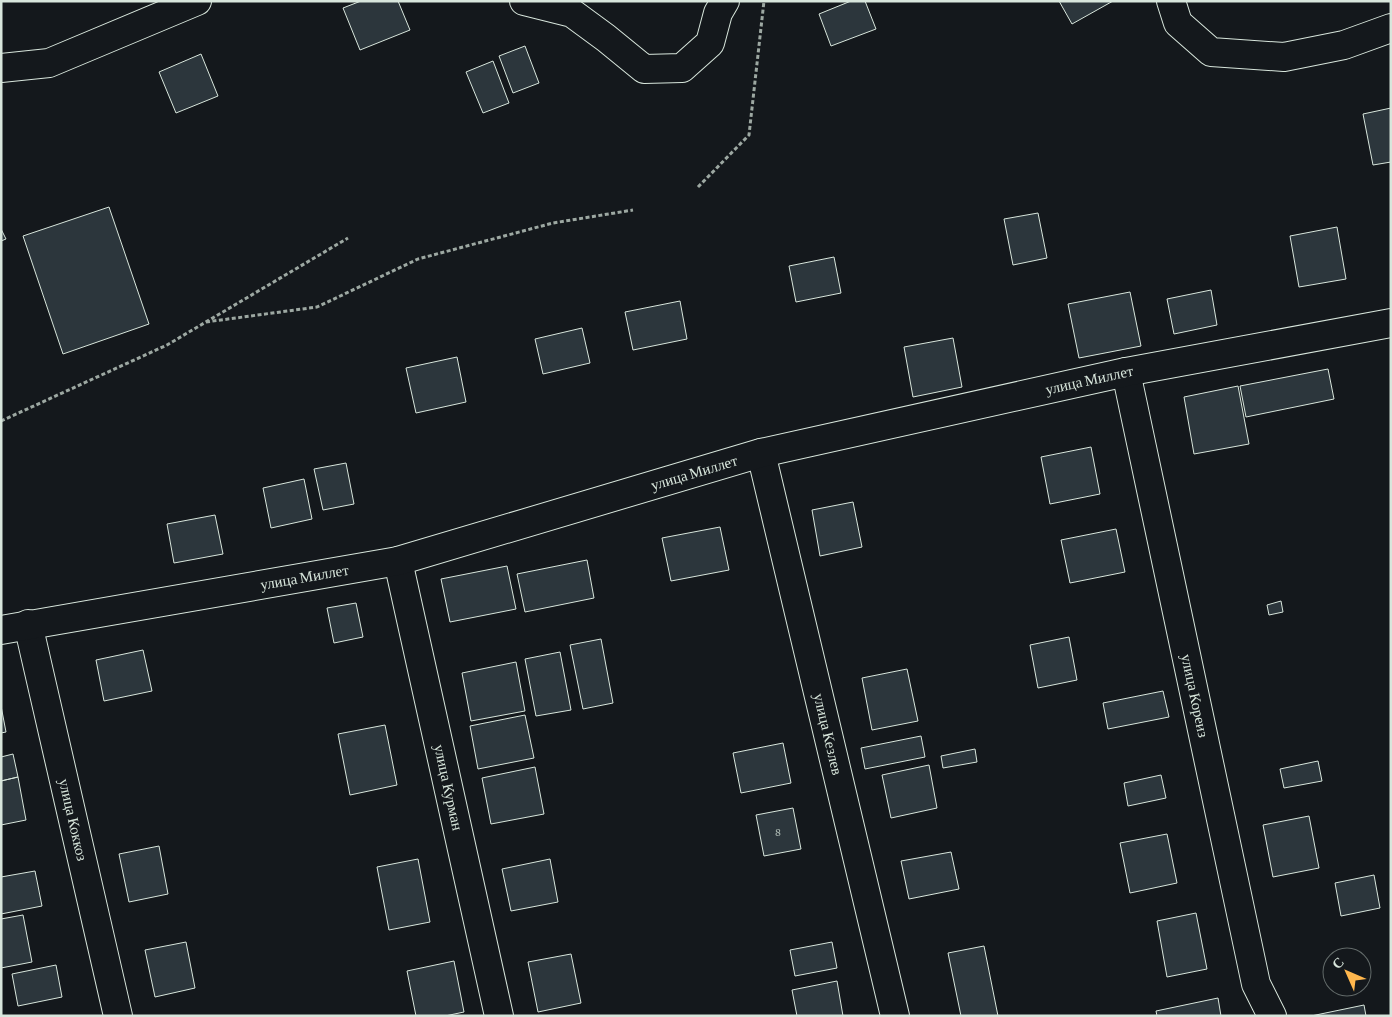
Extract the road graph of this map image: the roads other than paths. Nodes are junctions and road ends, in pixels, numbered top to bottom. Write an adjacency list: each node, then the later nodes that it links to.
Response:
1 (197, 1): 6 (street)
2 (524, 1): 3 (street)
3 (725, 1)
4 (1171, 1): 5 (street)
5 (1391, 28)
6 (1, 68)
7 (1391, 323): 8 (street, улица Миллет)
8 (1126, 372): 9 (street, улица Миллет); 16 (street, улица Кореиз)
9 (761, 453): 10 (street, улица Миллет); 15 (street, улица Кезлев)
10 (398, 561): 11 (street, улица Миллет); 14 (street, улица Курман)
11 (28, 624): 12 (street, улица Миллет); 13 (street, улица Коккоз)
12 (1, 630)
13 (118, 1016)
14 (499, 1016)
15 (894, 1016)
16 (1272, 1016)

